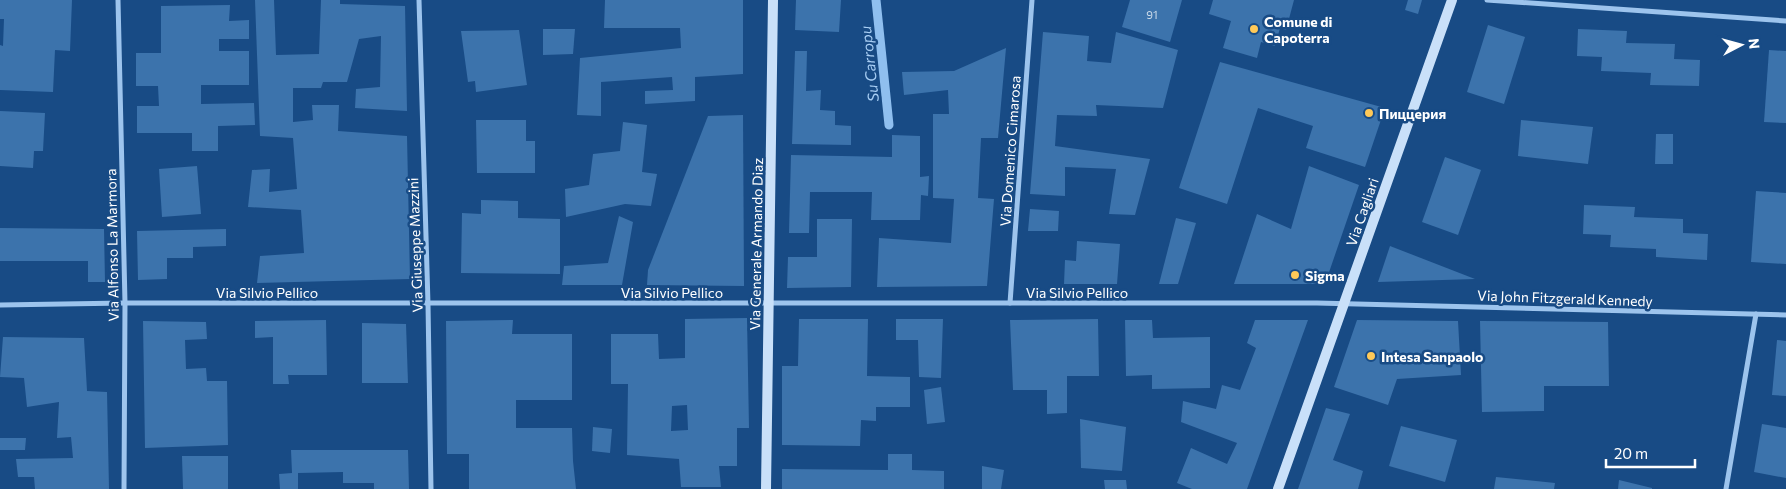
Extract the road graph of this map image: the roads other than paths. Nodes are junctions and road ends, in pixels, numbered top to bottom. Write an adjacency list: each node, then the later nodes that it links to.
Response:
1 (118, 0): 10 (street, Via Alfonso La Marmora)
2 (419, 0): 11 (street, Via Giuseppe Mazzini)
3 (773, 0): 12 (street, Via Generale Armando Diaz)
4 (1032, 0): 8 (street, Via Domenico Cimarosa)
5 (1452, 0): 9 (street, Via Cagliari)
6 (1487, 0): 7 (street)
7 (1786, 21)
8 (1010, 303): 9 (street, Via Silvio Pellico); 12 (street, Via Silvio Pellico)
9 (1344, 303): 14 (street, Via John Fitzgerald Kennedy); 19 (street, Via Cagliari)
10 (125, 304): 11 (street, Via Silvio Pellico); 13 (street, Via Silvio Pellico); 16 (street, Via Alfonso La Marmora)
11 (428, 304): 12 (street, Via Silvio Pellico); 17 (street, Via Giuseppe Mazzini)
12 (769, 304): 18 (street, Via Generale Armando Diaz)
13 (0, 305)
14 (1756, 314): 15 (street, Via John Fitzgerald Kennedy); 20 (street)
15 (1786, 315)
16 (124, 489)
17 (431, 489)
18 (766, 489)
19 (1278, 489)
20 (1726, 489)

